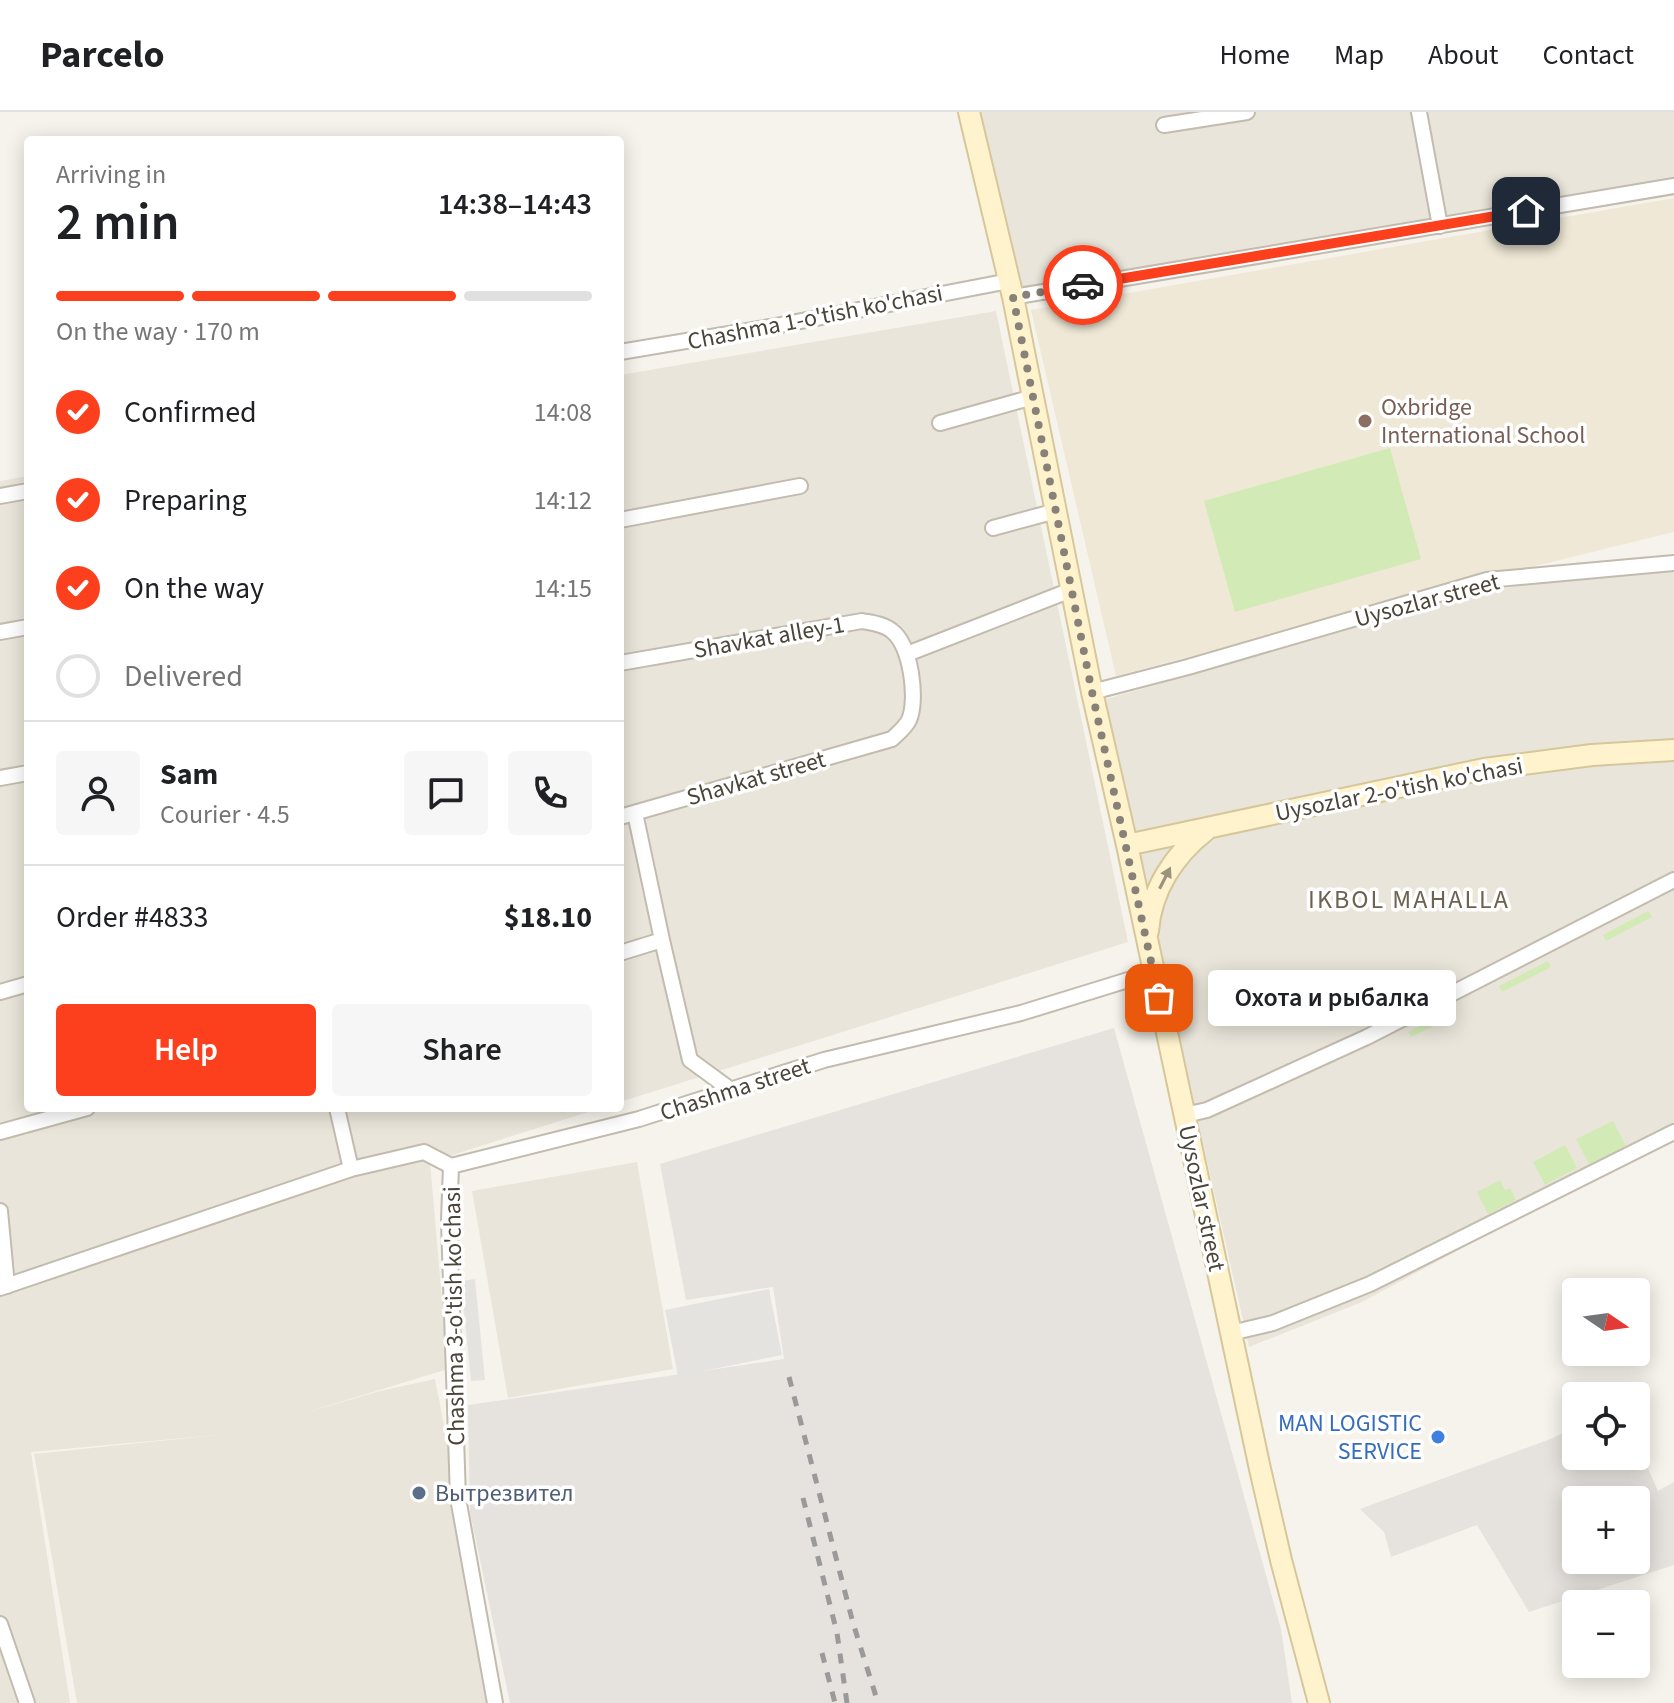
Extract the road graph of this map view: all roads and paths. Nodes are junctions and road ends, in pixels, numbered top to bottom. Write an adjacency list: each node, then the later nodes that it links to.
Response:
1 (969, 112): 7 (main road, Uysozlar street)
2 (1247, 112): 4 (street)
3 (1419, 112): 6 (street)
4 (1164, 125)
5 (1674, 186): 6 (street, Chashma 1-o'tish ko'chasi)
6 (1440, 226): 7 (street, Chashma 1-o'tish ko'chasi)
7 (1011, 289): 8 (street, Chashma 1-o'tish ko'chasi); 9 (main road, Uysozlar street)
8 (624, 351)
9 (1033, 397): 10 (street); 14 (main road, Uysozlar street)
10 (940, 423)
11 (800, 486): 15 (street)
12 (24, 492): 13 (street)
13 (0, 496)
14 (1056, 511): 16 (street); 18 (main road, Uysozlar street)
15 (624, 519)
16 (993, 528)
17 (1674, 563): 23 (street, Uysozlar street)
18 (1071, 590): 21 (street); 23 (main road, Uysozlar street)
19 (24, 628): 20 (street)
20 (0, 632)
21 (907, 654): 22 (street, Shavkat alley-1); 27 (street, Shavkat street)
22 (624, 662)
23 (1092, 692): 29 (main road, Uysozlar street)
24 (1674, 750): 28 (main road, Uysozlar 2-o'tish ko'chasi)
25 (24, 774): 26 (street)
26 (0, 778)
27 (627, 815): 31 (street)
28 (1209, 828): 29 (main road, Uysozlar 2-o'tish ko'chasi); 32 (main road, one-way to 28)
29 (1127, 845): 32 (main road, Uysozlar street)
30 (1674, 880): 40 (street)
31 (662, 940): 33 (street); 37 (street)
32 (1148, 943): 34 (main road, Uysozlar street)
33 (624, 952)
34 (1154, 972): 37 (street, Chashma street); 40 (main road, Uysozlar street)
35 (24, 985): 36 (street)
36 (0, 992)
37 (731, 1090): 43 (street, Chashma street)
38 (72, 1112): 41 (street)
39 (338, 1112): 44 (street)
40 (1185, 1115): 47 (main road, Uysozlar street)
41 (0, 1132)
42 (1674, 1132): 47 (street)
43 (451, 1166): 44 (street); 50 (street, Chashma 3-o'tish ko'chasi)
44 (351, 1169): 46 (street)
45 (0, 1211): 46 (street)
46 (4, 1287)
47 (1231, 1333): 51 (main road, Uysozlar street)
48 (0, 1624): 49 (street)
49 (27, 1703)
50 (495, 1703)
51 (1319, 1703)

